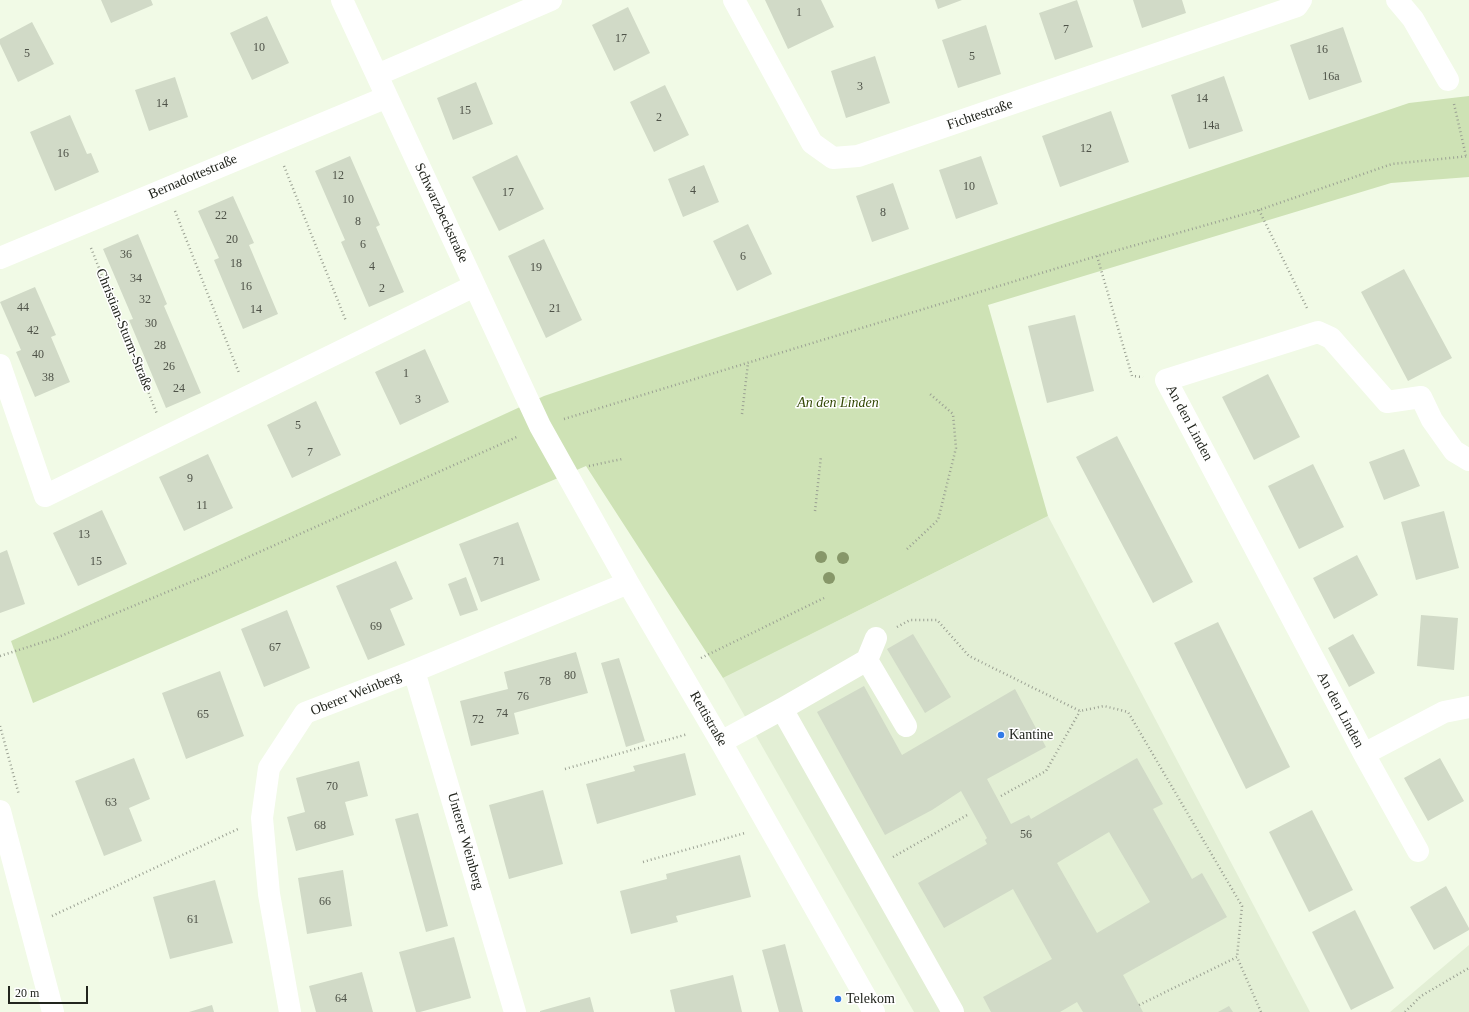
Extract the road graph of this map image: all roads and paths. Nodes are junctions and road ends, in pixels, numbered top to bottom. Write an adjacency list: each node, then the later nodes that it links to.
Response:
1 (342, 0): 6 (street, Schwarzbeckstraße)
2 (551, 0): 6 (street)
3 (734, 0): 4 (street, Fichtestraße)
4 (1301, 0)
5 (1397, 0): 7 (street)
6 (377, 75): 8 (street, Schwarzbeckstraße)
7 (1448, 80): 10 (path)
8 (387, 97): 9 (street, Bernadottestraße); 16 (street, Schwarzbeckstraße)
9 (275, 143): 11 (street, Bernadottestraße); 18 (path)
10 (1468, 156): 12 (path)
11 (166, 189): 13 (street, Bernadottestraße); 23 (path)
12 (1259, 210): 14 (path); 17 (path)
13 (81, 224): 15 (street, Bernadottestraße); 26 (path, Christian-Sturm-Straße)
14 (1097, 256): 19 (path); 21 (path)
15 (0, 258)
16 (474, 286): 18 (street); 25 (street, Schwarzbeckstraße)
17 (1318, 332): 21 (street, An den Linden); 29 (street)
18 (355, 344): 23 (street)
19 (748, 363): 24 (path); 25 (path)
20 (0, 365): 26 (street)
21 (1166, 380): 46 (street, An den Linden)
22 (930, 394): 32 (path)
23 (248, 396): 26 (street)
24 (742, 414)
25 (540, 426): 30 (street, Rettistraße); 37 (path)
26 (167, 436)
27 (821, 456): 31 (path)
28 (622, 459): 30 (path)
29 (1469, 460)
30 (565, 471): 33 (street, Rettistraße)
31 (815, 511)
32 (907, 549)
33 (628, 583): 39 (street, Oberer Weinberg); 43 (street, Rettistraße)
34 (824, 598): 36 (path)
35 (876, 638): 38 (street); 42 (path)
36 (718, 650)
37 (0, 656)
38 (867, 660): 41 (street); 44 (street)
39 (414, 671): 51 (street, Oberer Weinberg); 62 (street, Unterer Weinberg)
40 (1469, 706): 46 (street, An den Linden)
41 (782, 709): 45 (street); 55 (street)
42 (1080, 712): 48 (path); 57 (path)
43 (710, 723): 45 (street, Rettistraße); 47 (path)
44 (906, 726)
45 (721, 742): 52 (street, Rettistraße)
46 (1364, 754): 53 (street, An den Linden)
47 (565, 769)
48 (1001, 796)
49 (0, 811): 60 (street)
50 (970, 814): 55 (path)
51 (262, 818): 56 (path); 61 (street, Oberer Weinberg)
52 (766, 821): 54 (path); 63 (street, Rettistraße)
53 (1418, 851)
54 (643, 862)
55 (872, 869): 64 (street)
56 (52, 916)
57 (1236, 957): 59 (path); 65 (path)
58 (1469, 968): 66 (path)
59 (1140, 1005)
60 (53, 1012)
61 (290, 1012)
62 (515, 1012)
63 (874, 1012)
64 (953, 1012)
65 (1261, 1012)
66 (1405, 1012)

